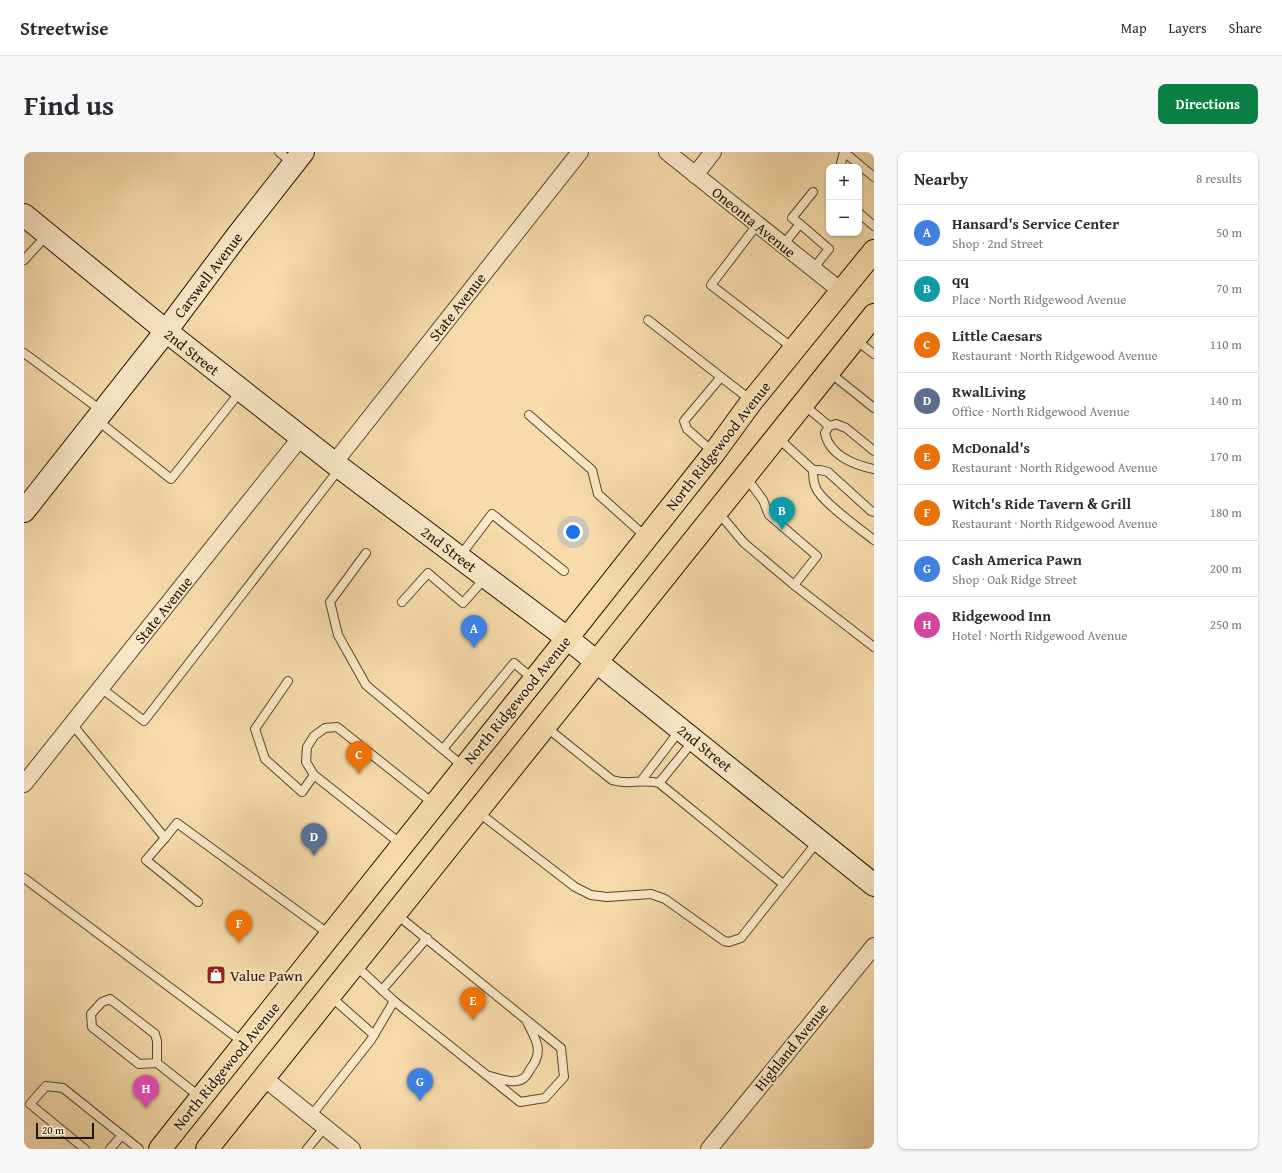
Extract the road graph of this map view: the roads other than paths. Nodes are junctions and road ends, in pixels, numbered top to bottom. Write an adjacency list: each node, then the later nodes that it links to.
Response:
1 (580, 152): 42 (street, State Avenue)
2 (667, 152): 8 (street, Oneonta Avenue)
3 (713, 152): 8 (street)
4 (292, 156): 24 (street, Carswell Avenue)
5 (841, 164): 6 (lane)
6 (858, 164)
7 (862, 167): 9 (lane)
8 (695, 175): 14 (street, Oneonta Avenue)
9 (874, 177)
10 (813, 192): 13 (lane)
11 (24, 215): 16 (street, 2nd Street)
12 (862, 216): 15 (lane)
13 (800, 224): 17 (lane); 20 (lane)
14 (757, 225): 17 (street, Oneonta Avenue); 26 (lane)
15 (874, 226)
16 (48, 234): 19 (lane); 24 (street, 2nd Street)
17 (783, 245): 20 (street, Oneonta Avenue)
18 (874, 251): 21 (main road, North Ridgewood Avenue)
19 (24, 260)
20 (812, 268): 21 (street, Oneonta Avenue)
21 (842, 292): 26 (main road, North Ridgewood Avenue)
22 (874, 315): 25 (main road)
23 (648, 320): 30 (lane)
24 (166, 331): 31 (street, 2nd Street); 35 (street, Carswell Avenue)
25 (855, 339): 28 (lane); 29 (main road)
26 (794, 350): 32 (main road, North Ridgewood Avenue)
27 (24, 353): 35 (lane)
28 (874, 354)
29 (828, 372): 33 (main road); 34 (lane)
30 (722, 377): 32 (lane); 41 (lane)
31 (242, 390): 35 (lane); 39 (street, 2nd Street)
32 (752, 401): 41 (main road, North Ridgewood Avenue)
33 (803, 404): 37 (lane); 38 (main road)
34 (874, 408)
35 (100, 415): 46 (street, Carswell Avenue)
36 (529, 415): 49 (lane)
37 (829, 426): 40 (lane); 43 (lane)
38 (777, 436): 44 (lane); 45 (main road)
39 (301, 437): 42 (street, 2nd Street); 62 (street, State Avenue)
40 (874, 451)
41 (714, 453): 49 (main road, North Ridgewood Avenue)
42 (337, 465): 52 (street, 2nd Street); 62 (lane)
43 (874, 469)
44 (813, 470): 48 (lane); 50 (lane)
45 (746, 476): 47 (main road); 55 (lane)
46 (24, 511)
47 (717, 512): 55 (lane); 59 (main road)
48 (874, 512)
49 (646, 538): 57 (main road, North Ridgewood Avenue)
50 (874, 540)
51 (366, 553): 66 (lane)
52 (459, 556): 53 (lane); 54 (street, 2nd Street)
53 (564, 571)
54 (486, 577): 56 (lane); 57 (street, 2nd Street)
55 (794, 585): 58 (lane)
56 (402, 602)
57 (567, 638): 59 (street, 2nd Street); 60 (main road, North Ridgewood Avenue)
58 (874, 647)
59 (597, 662): 64 (main road); 65 (street, 2nd Street)
60 (534, 680): 66 (lane); 67 (main road, North Ridgewood Avenue)
61 (288, 681): 68 (lane)
62 (101, 688): 63 (street, State Avenue)
63 (72, 724): 71 (street, State Avenue); 74 (lane)
64 (545, 726): 69 (lane); 73 (main road)
65 (687, 735): 69 (lane); 70 (lane); 75 (street, 2nd Street)
66 (444, 749): 67 (lane)
67 (464, 767): 72 (main road, North Ridgewood Avenue)
68 (314, 775): 72 (lane); 76 (lane)
69 (641, 781): 70 (lane)
70 (659, 783): 78 (lane)
71 (24, 784)
72 (434, 805): 76 (main road, North Ridgewood Avenue)
73 (477, 811): 78 (lane); 81 (main road)
74 (164, 838): 80 (lane); 82 (lane)
75 (819, 840): 78 (lane); 79 (street, 2nd Street)
76 (402, 845): 82 (main road, North Ridgewood Avenue)
77 (24, 878): 91 (lane)
78 (783, 884)
79 (874, 885)
80 (198, 902)
81 (396, 913): 83 (lane); 85 (main road)
82 (330, 935): 91 (main road, North Ridgewood Avenue)
83 (427, 938): 86 (lane); 89 (lane)
84 (874, 946): 106 (street, Highland Avenue)
85 (355, 964): 86 (lane); 87 (main road)
86 (382, 990): 88 (lane)
87 (329, 996): 90 (lane); 94 (main road)
88 (394, 1000): 90 (lane); 93 (lane)
89 (525, 1018): 93 (lane); 93 (lane)
90 (374, 1035): 96 (lane)
91 (244, 1044): 95 (main road, North Ridgewood Avenue)
92 (157, 1063): 92 (lane); 95 (lane)
93 (485, 1075)
94 (264, 1078): 96 (street); 103 (main road)
95 (201, 1098): 102 (main road, North Ridgewood Avenue)
96 (311, 1116): 97 (street)
97 (325, 1127): 104 (lane); 105 (street)
98 (122, 1135): 99 (lane); 100 (lane); 101 (lane)
99 (85, 1149)
100 (110, 1149)
101 (139, 1149)
102 (160, 1149)
103 (207, 1149)
104 (307, 1149)
105 (352, 1149)
106 (709, 1149)

